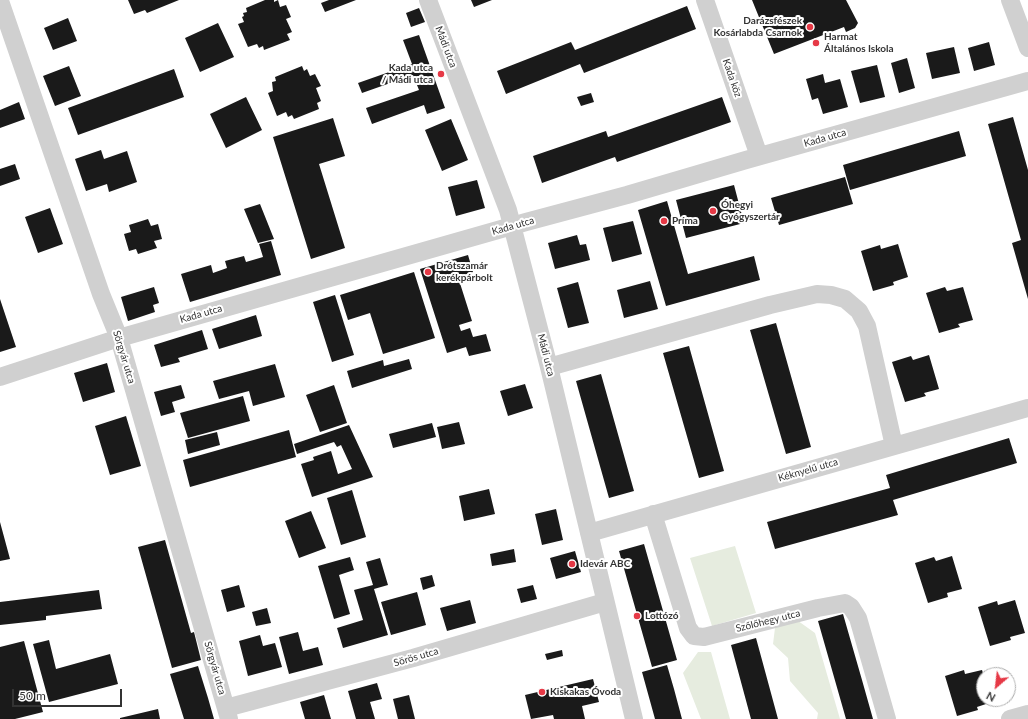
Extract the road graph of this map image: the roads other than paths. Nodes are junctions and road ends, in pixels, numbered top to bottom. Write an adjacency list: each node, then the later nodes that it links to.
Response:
1 (428, 0): 8 (street, Mádi utca)
2 (706, 0): 7 (street, Kada köz)
3 (1010, 0): 5 (street)
4 (0, 1): 9 (street, Sörgyár utca)
5 (1028, 48)
6 (1028, 80): 7 (street, Kada utca)
7 (759, 156): 8 (street, Kada utca)
8 (513, 226): 9 (street, Kada utca); 10 (street, Mádi utca)
9 (119, 338): 11 (street, Kada utca); 17 (street, Sörgyár utca)
10 (549, 367): 13 (street); 15 (street, Mádi utca)
11 (0, 377)
12 (1028, 408): 13 (street, Kéknyelű utca)
13 (894, 446): 14 (street, Kéknyelű utca)
14 (653, 514): 15 (street, Kéknyelű utca); 20 (street, Szőlőhegy utca)
15 (588, 533): 16 (street, Mádi utca)
16 (605, 602): 17 (street, Sörös utca); 19 (street, Mádi utca)
17 (228, 713)
18 (1028, 714): 21 (street)
19 (634, 719)
20 (887, 719)
21 (1010, 719)

